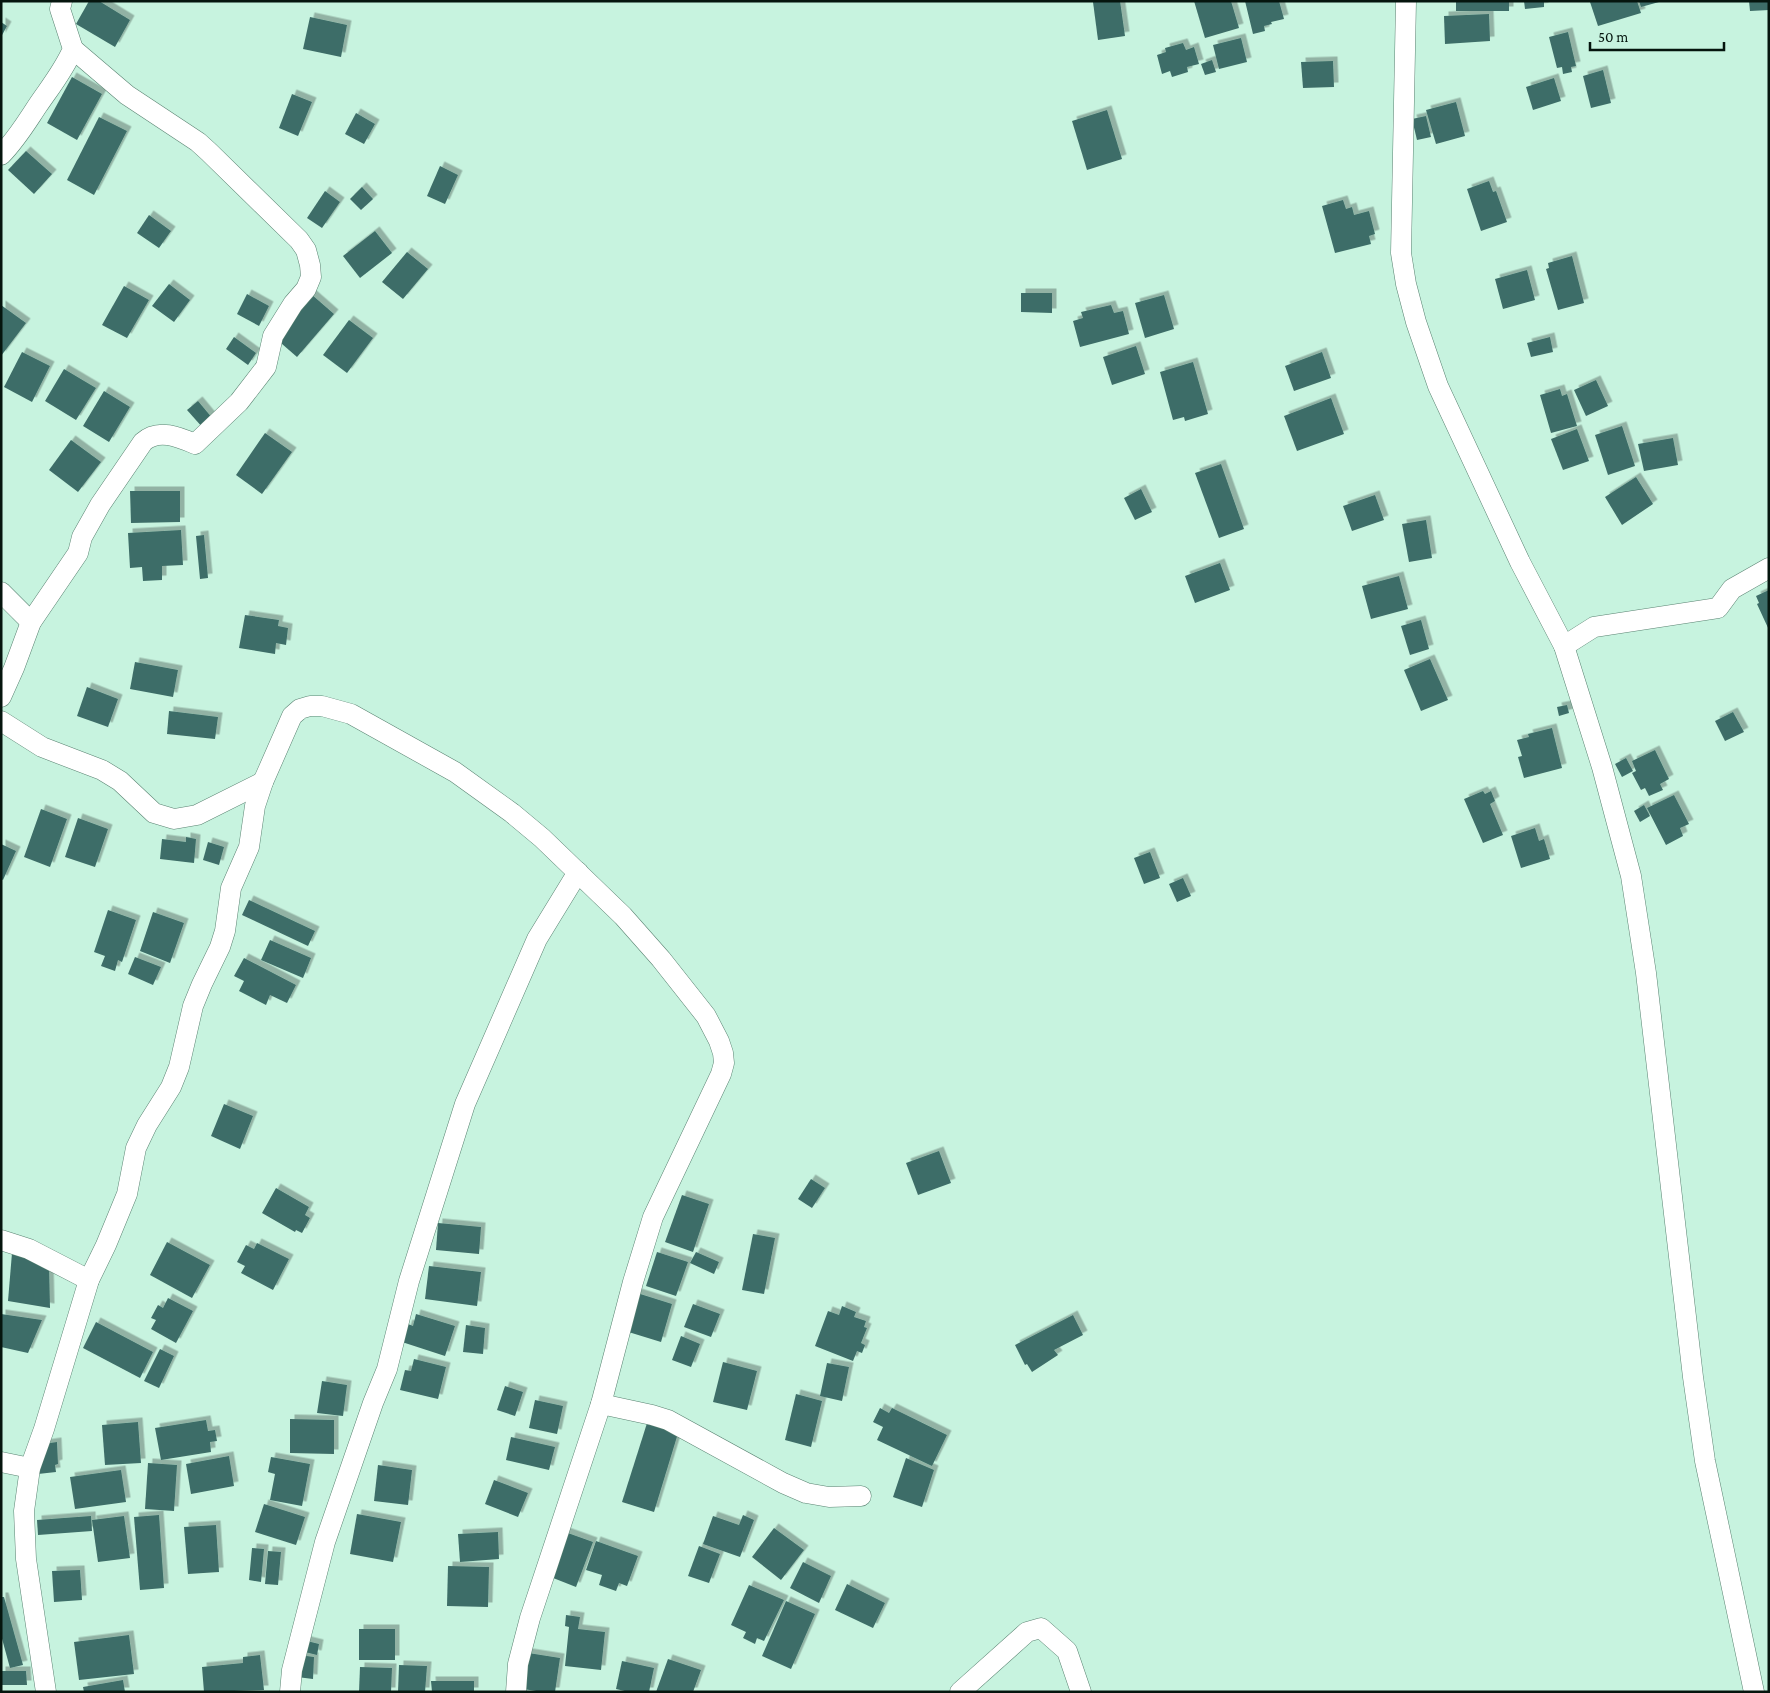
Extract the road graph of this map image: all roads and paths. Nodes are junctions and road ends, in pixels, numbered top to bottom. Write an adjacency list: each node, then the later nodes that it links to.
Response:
1 (62, 1): 3 (street)
2 (1406, 1): 8 (street)
3 (73, 49): 4 (street); 7 (street)
4 (1, 155)
5 (1769, 568): 8 (street)
6 (1, 592): 7 (street)
7 (30, 622): 9 (street)
8 (1564, 646): 24 (street)
9 (1, 697)
10 (1, 722): 11 (street)
11 (263, 782): 12 (street); 14 (street)
12 (578, 872): 15 (street); 20 (street)
13 (1, 1240): 14 (street)
14 (89, 1280): 17 (street)
15 (601, 1404): 18 (street); 21 (street)
16 (1, 1462): 17 (street)
17 (30, 1468): 19 (street)
18 (861, 1496)
19 (46, 1692)
20 (290, 1692)
21 (516, 1692)
22 (960, 1692): 23 (street)
23 (1081, 1692)
24 (1754, 1692)

